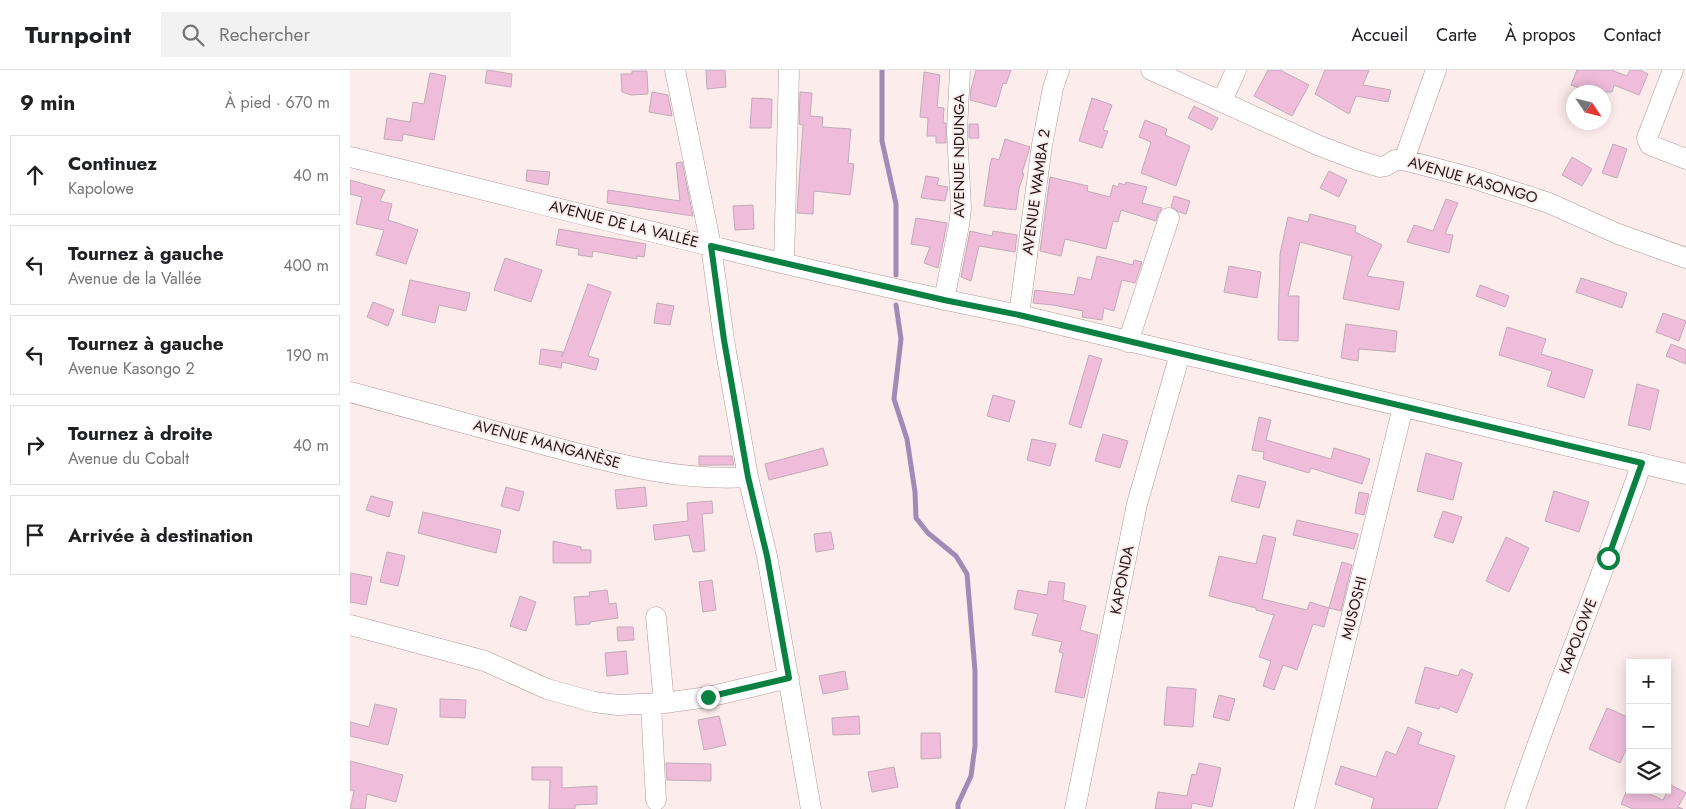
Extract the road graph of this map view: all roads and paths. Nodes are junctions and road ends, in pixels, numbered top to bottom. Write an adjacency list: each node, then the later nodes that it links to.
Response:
1 (675, 70): 14 (street)
2 (789, 70): 16 (street)
3 (960, 70): 17 (street, AVENUE NDUNGA)
4 (1059, 70): 18 (street, AVENUE WAMBA 2)
5 (1151, 70): 9 (street, AVENUE KASONGO)
6 (1236, 70): 9 (street)
7 (1436, 70): 12 (street)
8 (1673, 70): 11 (street)
9 (1222, 101): 12 (street, AVENUE KASONGO)
10 (350, 157): 14 (street, AVENUE DE LA VALLÉE)
11 (1686, 159)
12 (1404, 160): 15 (street, AVENUE KASONGO)
13 (1169, 218): 19 (street)
14 (711, 246): 16 (street, AVENUE DE LA VALLÉE); 25 (street)
15 (1686, 258)
16 (784, 263): 17 (street, AVENUE DE LA VALLÉE)
17 (944, 300): 18 (street, AVENUE DE LA VALLÉE)
18 (1019, 315): 19 (street, AVENUE DE LA VALLÉE)
19 (1128, 342): 20 (street, AVENUE DE LA VALLÉE)
20 (1180, 354): 22 (street, AVENUE DE LA VALLÉE); 32 (street, KAPONDA)
21 (350, 392): 25 (street, AVENUE MANGANÈSE)
22 (1403, 407): 23 (street, AVENUE DE LA VALLÉE); 33 (street, MUSOSHI)
23 (1642, 463): 24 (street, AVENUE DE LA VALLÉE); 34 (street, KAPOLOWE)
24 (1686, 474)
25 (748, 477): 28 (street)
26 (656, 617): 29 (street)
27 (350, 625): 29 (street)
28 (789, 678): 29 (street); 31 (street)
29 (658, 703): 30 (street)
30 (656, 800)
31 (812, 809)
32 (1075, 809)
33 (1304, 809)
34 (1515, 809)

